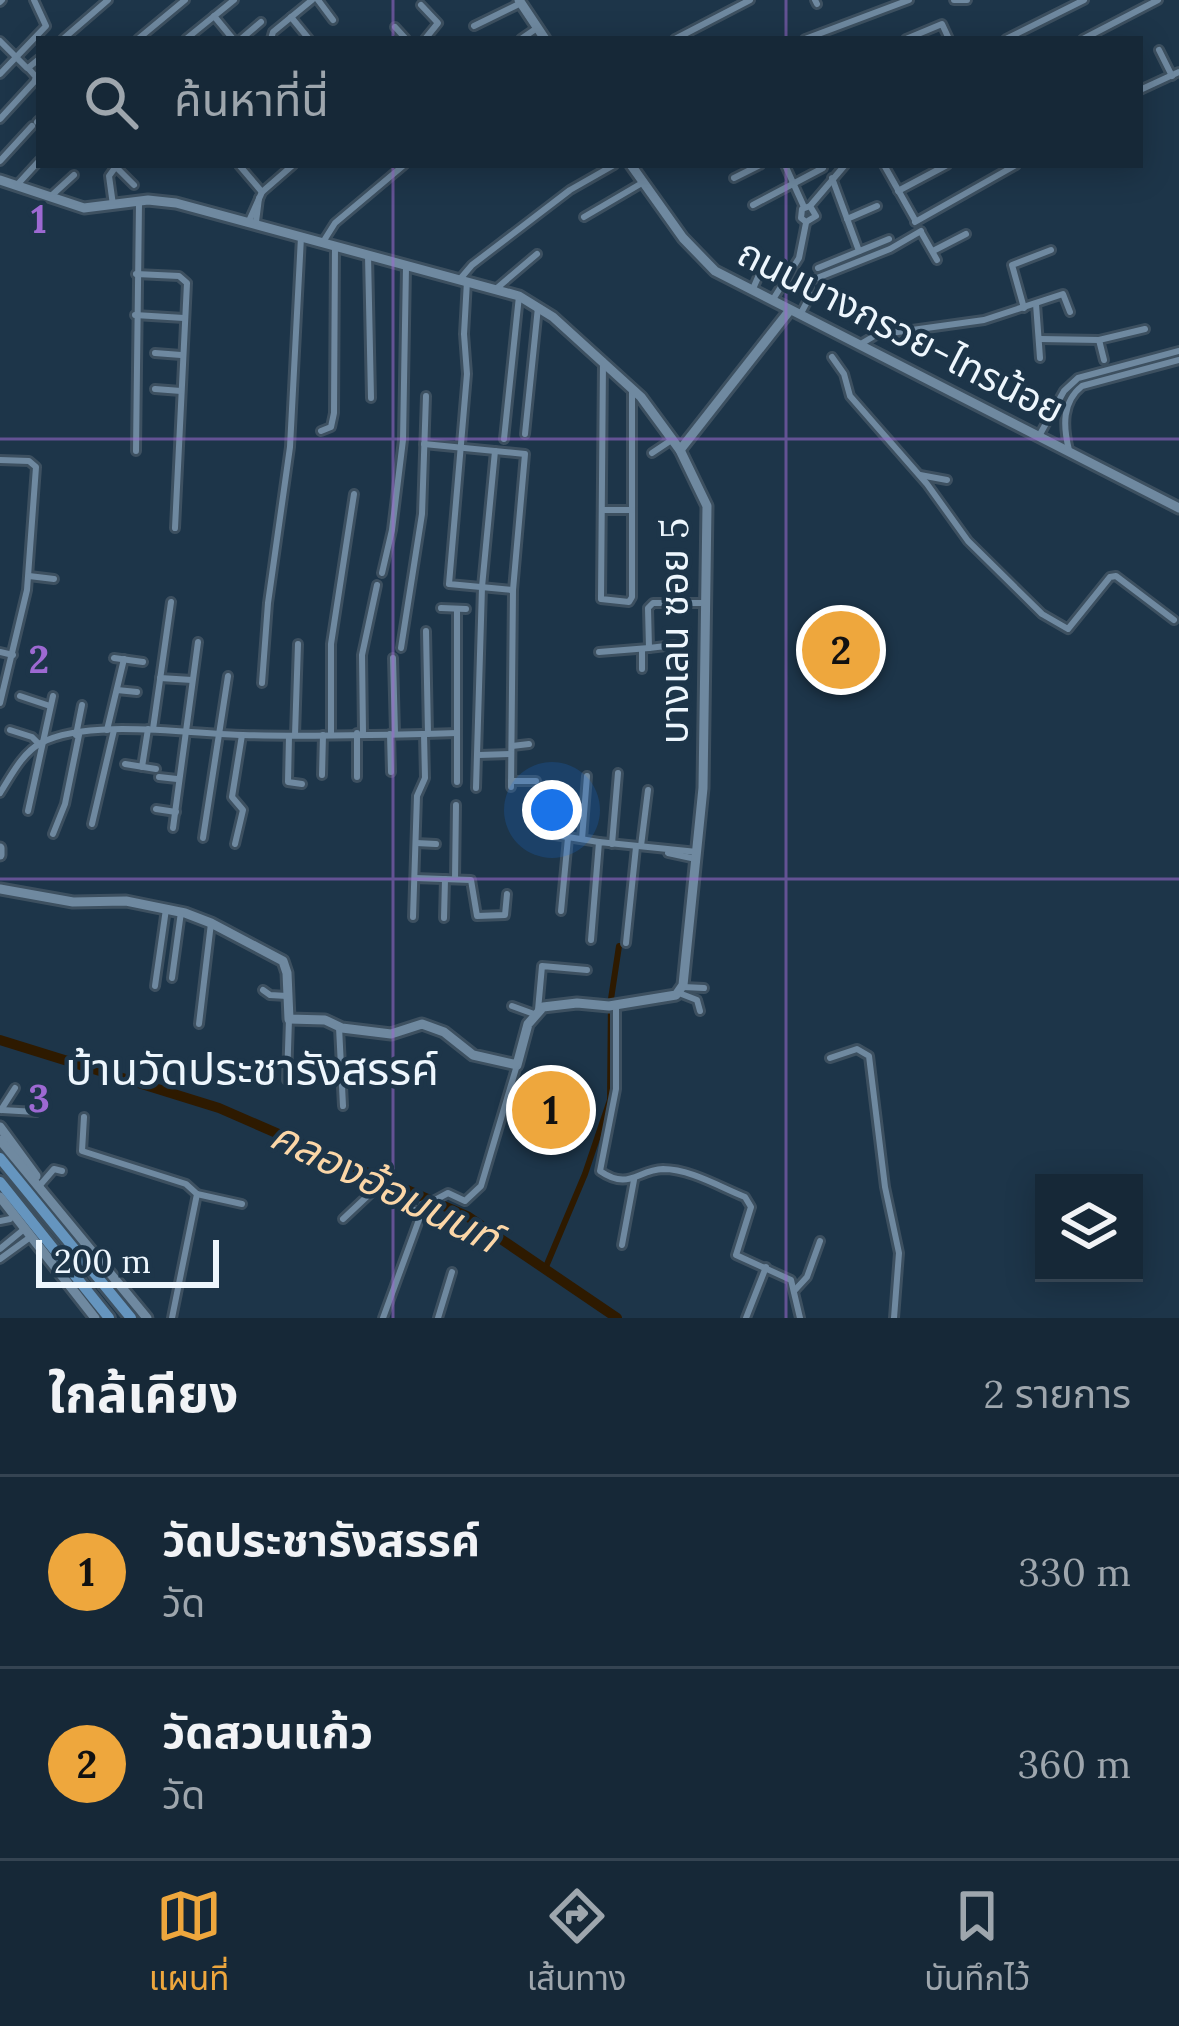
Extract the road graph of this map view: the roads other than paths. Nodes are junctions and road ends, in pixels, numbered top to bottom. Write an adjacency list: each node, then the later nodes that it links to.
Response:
1 (34, 0): 42 (street)
2 (108, 0): 23 (street)
3 (185, 0): 22 (street)
4 (233, 0): 14 (street)
5 (315, 0): 15 (street); 16 (street)
6 (750, 0): 18 (street)
7 (909, 0): 35 (street)
8 (954, 0): 9 (street)
9 (967, 0)
10 (1084, 0): 38 (street)
11 (1158, 0): 39 (street)
12 (520, 2): 19 (street); 21 (street)
13 (422, 4): 30 (street)
14 (214, 16): 24 (street); 25 (street)
15 (291, 16): 27 (street); 28 (street)
16 (333, 20)
17 (261, 22): 26 (street)
18 (701, 25): 33 (street); 34 (street)
19 (474, 26)
20 (395, 27): 29 (street)
21 (537, 28): 31 (street); 32 (street)
22 (149, 35)
23 (66, 36)
24 (190, 36)
25 (234, 36)
26 (241, 36)
27 (271, 36)
28 (307, 36)
29 (403, 36)
30 (428, 36)
31 (525, 36)
32 (543, 36)
33 (681, 36)
34 (707, 36)
35 (813, 36)
36 (913, 36): 37 (street)
37 (948, 36)
38 (1012, 36)
39 (1089, 36)
40 (0, 40): 42 (street)
41 (1159, 50): 46 (street)
42 (16, 56): 44 (street); 45 (street)
43 (36, 61): 44 (street)
44 (28, 68): 48 (street)
45 (0, 74)
46 (1175, 74): 47 (street)
47 (1143, 89)
48 (0, 119)
49 (36, 123): 50 (street)
50 (0, 161)
51 (36, 164): 75 (street)
52 (115, 168): 80 (street)
53 (119, 168): 74 (street)
54 (241, 168): 77 (street)
55 (287, 168): 77 (street)
56 (400, 168): 92 (street)
57 (609, 168): 101 (street)
58 (633, 168): 72 (street, ถนนบางกรวย-ไทรน้อย)
59 (754, 168): 69 (street)
60 (786, 168): 73 (street)
61 (823, 168): 73 (street)
62 (841, 168): 70 (street)
63 (886, 168): 76 (street)
64 (927, 168): 67 (street)
65 (941, 168): 67 (street)
66 (1011, 168): 87 (street)
67 (930, 174): 76 (street)
68 (74, 175): 78 (street)
69 (734, 178)
70 (832, 178): 83 (street); 85 (street)
71 (0, 180): 75 (street, บางเลน ซอย 5)
72 (643, 182): 84 (street); 103 (street, ถนนบางกรวย-ไทรน้อย)
73 (794, 184): 81 (street); 83 (street)
74 (134, 185)
75 (15, 186): 78 (street, บางเลน ซอย 5)
76 (898, 191): 87 (street)
77 (261, 195): 86 (street)
78 (47, 199): 80 (street, บางเลน ซอย 5)
79 (139, 200): 80 (street, บางเลน ซอย 5); 86 (street, บางเลน ซอย 5); 100 (street)
80 (113, 205)
81 (753, 205)
82 (877, 206): 85 (street)
83 (807, 207): 105 (street)
84 (584, 218)
85 (847, 219): 94 (street)
86 (253, 222): 90 (street, บางเลน ซอย 5)
87 (915, 222): 88 (street)
88 (921, 231): 89 (street); 110 (street)
89 (966, 234)
90 (301, 237): 92 (street, บางเลน ซอย 5); 180 (street)
91 (889, 239): 94 (street)
92 (329, 244): 96 (street, บางเลน ซอย 5); 134 (street)
93 (1051, 250): 108 (street)
94 (859, 251): 99 (street)
95 (537, 254): 102 (street)
96 (368, 256): 97 (street, บางเลน ซอย 5); 132 (street)
97 (406, 266): 101 (street, บางเลน ซอย 5); 153 (street)
98 (762, 268): 103 (street)
99 (818, 268)
100 (136, 274): 111 (street); 112 (street)
101 (464, 280): 102 (street, บางเลน ซอย 5); 140 (street)
102 (496, 288): 104 (street, บางเลน ซอย 5)
103 (752, 291): 105 (street, ถนนบางกรวย-ไทรน้อย)
104 (519, 296): 107 (street, บางเลน ซอย 5); 137 (street)
105 (772, 301): 110 (street, ถนนบางกรวย-ไทรน้อย)
106 (1036, 304): 108 (street); 109 (street); 114 (street)
107 (538, 307): 124 (street, บางเลน ซอย 5); 135 (street)
108 (1024, 308): 116 (street)
109 (1070, 312)
110 (795, 313): 116 (street, ถนนบางกรวย-ไทรน้อย); 139 (street)
111 (135, 315): 112 (street); 141 (street)
112 (184, 318): 119 (street)
113 (1145, 328): 115 (street)
114 (1040, 339): 115 (street); 121 (street)
115 (1099, 340): 122 (street)
116 (859, 345): 136 (street, ถนนบางกรวย-ไทรน้อย)
117 (1179, 350): 125 (street)
118 (155, 353): 119 (street)
119 (183, 356): 130 (street)
120 (832, 357): 146 (street)
121 (1040, 358)
122 (1104, 359)
123 (1179, 360): 125 (street)
124 (603, 361): 128 (street, บางเลน ซอย 5); 150 (street)
125 (1160, 361): 126 (street); 127 (street)
126 (1105, 370): 127 (street); 133 (street)
127 (1106, 380): 133 (street)
128 (632, 388): 139 (street, บางเลน ซอย 5); 151 (street)
129 (155, 389): 130 (street)
130 (182, 391): 152 (street)
131 (426, 395): 138 (street)
132 (371, 398)
133 (1061, 408): 136 (street); 143 (street)
134 (321, 431)
135 (525, 434)
136 (1039, 436): 143 (street, ถนนบางกรวย-ไทรน้อย)
137 (504, 439)
138 (424, 444): 140 (street); 167 (street)
139 (676, 444): 144 (street); 160 (street, บางเลน ซอย 5)
140 (461, 448): 142 (street); 157 (street)
141 (136, 451)
142 (495, 452): 157 (street); 158 (street)
143 (1070, 452): 149 (street, ถนนบางกรวย-ไทรน้อย)
144 (652, 453)
145 (0, 460): 154 (street)
146 (917, 474): 147 (street); 162 (street)
147 (947, 480)
148 (354, 494): 200 (street)
149 (1179, 508)
150 (602, 510): 151 (street); 151 (street)
151 (632, 510)
152 (175, 528)
153 (382, 573)
154 (29, 576): 155 (street); 171 (street)
155 (54, 578)
156 (376, 585): 192 (street)
157 (482, 587): 158 (street); 204 (street)
158 (513, 590): 203 (street)
159 (171, 602): 178 (street)
160 (705, 604): 168 (street); 236 (street, บางเลน ซอย 5)
161 (441, 608): 194 (street)
162 (1174, 620)
163 (426, 631): 196 (street)
164 (198, 642): 179 (street)
165 (298, 644): 199 (street)
166 (674, 645): 168 (street)
167 (401, 648)
168 (646, 649): 170 (street); 176 (street)
169 (0, 652): 171 (street)
170 (598, 652)
171 (13, 655): 185 (street)
172 (114, 658): 174 (street)
173 (393, 658): 193 (street)
174 (124, 659): 175 (street); 181 (street)
175 (143, 662)
176 (642, 669)
177 (229, 676): 195 (street)
178 (160, 677): 179 (street); 188 (street)
179 (192, 680): 191 (street)
180 (262, 683)
181 (117, 690): 182 (street); 190 (street)
182 (137, 692)
183 (20, 696): 187 (street)
184 (53, 696): 187 (street)
185 (0, 703)
186 (82, 704): 197 (street)
187 (50, 706): 201 (street)
188 (151, 729): 190 (street); 191 (street); 206 (street)
189 (10, 730): 201 (street)
190 (111, 730): 197 (street); 223 (street)
191 (185, 731): 195 (street); 212 (street)
192 (360, 733): 193 (street); 200 (street); 211 (street)
193 (393, 733): 196 (street); 207 (street)
194 (457, 733): 196 (street); 214 (street)
195 (220, 734): 198 (street); 227 (street)
196 (426, 734): 231 (street)
197 (78, 735): 201 (street); 225 (street)
198 (242, 735): 199 (street); 232 (street)
199 (292, 735): 200 (street); 215 (street)
200 (327, 735): 209 (street)
201 (40, 743): 218 (street); 221 (street)
202 (529, 744): 203 (street)
203 (512, 750): 204 (street); 213 (street)
204 (477, 755): 216 (street)
205 (125, 764): 206 (street)
206 (142, 767): 212 (street)
207 (391, 772)
208 (618, 773): 234 (street)
209 (322, 776)
210 (586, 776): 229 (street)
211 (357, 777)
212 (177, 779): 222 (street)
213 (536, 781)
214 (457, 782)
215 (302, 784)
216 (476, 788)
217 (648, 790): 235 (street)
218 (0, 793)
219 (456, 805): 239 (street)
220 (156, 809): 222 (street)
221 (28, 811)
222 (176, 812): 224 (street)
223 (92, 824)
224 (173, 828)
225 (53, 834)
226 (550, 835): 228 (street)
227 (203, 838)
228 (568, 838): 229 (street); 243 (street)
229 (582, 839): 230 (street)
230 (599, 842): 234 (street); 248 (street)
231 (416, 843): 233 (street); 237 (street)
232 (236, 844)
233 (436, 844)
234 (612, 844): 235 (street)
235 (639, 847): 236 (street); 249 (street)
236 (696, 855): 255 (street, บางเลน ซอย 5)
237 (416, 878): 238 (street); 245 (street)
238 (445, 879): 239 (street); 246 (street)
239 (455, 879): 241 (street)
240 (0, 890): 242 (street)
241 (507, 894)
242 (166, 909): 244 (street); 252 (street)
243 (561, 911)
244 (181, 912): 247 (street); 251 (street)
245 (413, 916)
246 (444, 918)
247 (212, 923): 256 (street); 262 (street)
248 (591, 940)
249 (626, 943)
250 (587, 970): 260 (street)
251 (172, 978)
252 (155, 986)
253 (704, 988): 255 (street)
254 (263, 989): 256 (street)
255 (681, 990): 257 (street); 259 (street)
256 (287, 996): 261 (street)
257 (613, 1005): 260 (street); 276 (street)
258 (512, 1006): 260 (street)
259 (700, 1011)
260 (536, 1012): 265 (street)
261 (289, 1019): 263 (street); 266 (street)
262 (199, 1024)
263 (339, 1028): 265 (street); 268 (street)
264 (830, 1058): 304 (street)
265 (518, 1065): 284 (street)
266 (287, 1079)
267 (15, 1088): 269 (street)
268 (343, 1106)
269 (1, 1111): 270 (street)
270 (36, 1112)
271 (84, 1117): 279 (street)
272 (0, 1127): 278 (street)
273 (0, 1140): 283 (street)
274 (0, 1158): 297 (main road)
275 (62, 1171): 278 (street)
276 (634, 1180): 289 (street); 292 (street)
277 (0, 1182): 296 (main road)
278 (41, 1184): 283 (street)
279 (196, 1194): 281 (street); 299 (street)
280 (0, 1197): 287 (street)
281 (242, 1204)
282 (0, 1207): 286 (street)
283 (53, 1207): 298 (street)
284 (422, 1210): 285 (street); 300 (street)
285 (344, 1219)
286 (5, 1220): 287 (street)
287 (25, 1232): 290 (street); 291 (street); 295 (street)
288 (820, 1241): 294 (street)
289 (622, 1245)
290 (0, 1249)
291 (0, 1259)
292 (766, 1268): 294 (street); 302 (street)
293 (452, 1272): 301 (street)
294 (795, 1290): 303 (street)
295 (95, 1318)
296 (109, 1318)
297 (131, 1318)
298 (147, 1318)
299 (172, 1318)
300 (383, 1318)
301 (438, 1318)
302 (746, 1318)
303 (800, 1318)
304 (893, 1318)

